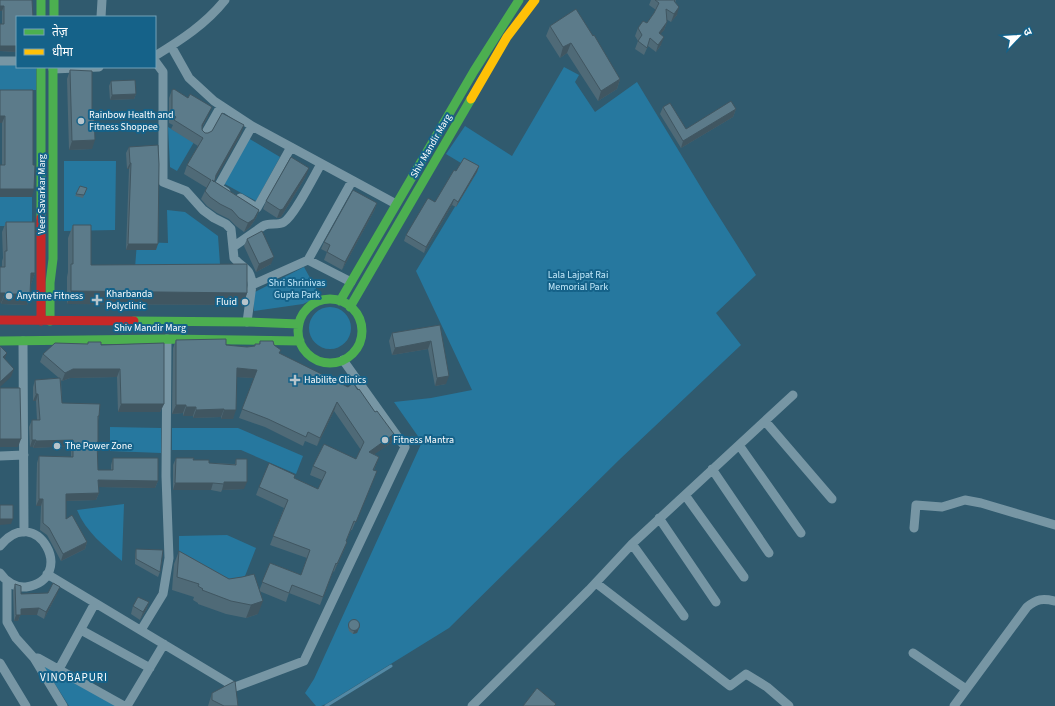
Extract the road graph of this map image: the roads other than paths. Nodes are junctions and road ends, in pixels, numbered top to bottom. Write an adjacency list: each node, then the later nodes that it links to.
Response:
1 (41, 0): 7 (street)
2 (54, 0): 8 (street)
3 (102, 0): 9 (street)
4 (225, 0): 10 (street)
5 (519, 0): 23 (street, Shiv Mandir Marg)
6 (535, 0): 29 (street, Shiv Mandir Marg)
7 (41, 16)
8 (54, 16)
9 (101, 16)
10 (171, 46): 11 (street); 17 (street)
11 (156, 55)
12 (0, 61): 13 (street)
13 (16, 61)
14 (156, 62): 24 (street)
15 (41, 68): 31 (street, Veer Savarkar Marg)
16 (53, 68): 31 (street, Veer Savarkar Marg)
17 (221, 106): 18 (street); 19 (street)
18 (252, 126): 20 (street); 20 (street)
19 (204, 136)
20 (291, 147): 21 (street)
21 (321, 164): 22 (street); 24 (street)
22 (352, 181): 23 (street); 25 (street)
23 (396, 204): 26 (street, Shiv Mandir Marg)
24 (233, 247): 27 (street)
25 (308, 260): 26 (street); 27 (street)
26 (351, 282): 28 (street, Shiv Mandir Marg)
27 (252, 285): 32 (street)
28 (340, 301): 29 (street); 33 (street)
29 (350, 307): 38 (street)
30 (0, 320): 31 (street, Shiv Mandir Marg)
31 (45, 321): 32 (street, Shiv Mandir Marg)
32 (247, 322): 33 (street, Shiv Mandir Marg)
33 (299, 324): 37 (street)
34 (168, 339): 36 (street, Shiv Mandir Marg); 37 (street, Shiv Mandir Marg); 66 (street)
35 (0, 341): 36 (street, Shiv Mandir Marg)
36 (23, 341): 42 (street)
37 (300, 342): 38 (street)
38 (343, 360): 67 (street)
39 (793, 395): 40 (street)
40 (765, 421): 41 (street); 46 (street)
41 (739, 445): 44 (street); 51 (street)
42 (24, 455): 43 (street); 50 (street)
43 (0, 456)
44 (712, 470): 45 (street); 55 (street)
45 (685, 495): 47 (street); 58 (street)
46 (832, 499)
47 (659, 518): 53 (street); 62 (street)
48 (1055, 524): 49 (street)
49 (914, 528)
50 (24, 532): 52 (street); 57 (street)
51 (801, 533)
52 (4, 535): 54 (street)
53 (632, 544): 60 (street); 64 (street)
54 (0, 546)
55 (768, 553)
56 (0, 573): 59 (street)
57 (47, 574): 59 (street); 63 (street)
58 (744, 577)
59 (7, 581): 69 (street)
60 (596, 583): 79 (street); 80 (street)
61 (1055, 601): 74 (street)
62 (716, 602)
63 (95, 603): 65 (street); 66 (street)
64 (684, 616)
65 (81, 630): 71 (street); 72 (street)
66 (141, 630): 67 (street)
67 (164, 644): 71 (street)
68 (913, 653): 74 (street)
69 (34, 658): 72 (street); 76 (street)
70 (0, 663): 73 (street)
71 (150, 668): 78 (street)
72 (59, 669): 77 (street)
73 (3, 677): 75 (street)
74 (966, 689): 81 (street)
75 (26, 706)
76 (63, 706)
77 (124, 706)
78 (128, 706)
79 (472, 706)
80 (789, 706)
81 (954, 706)

